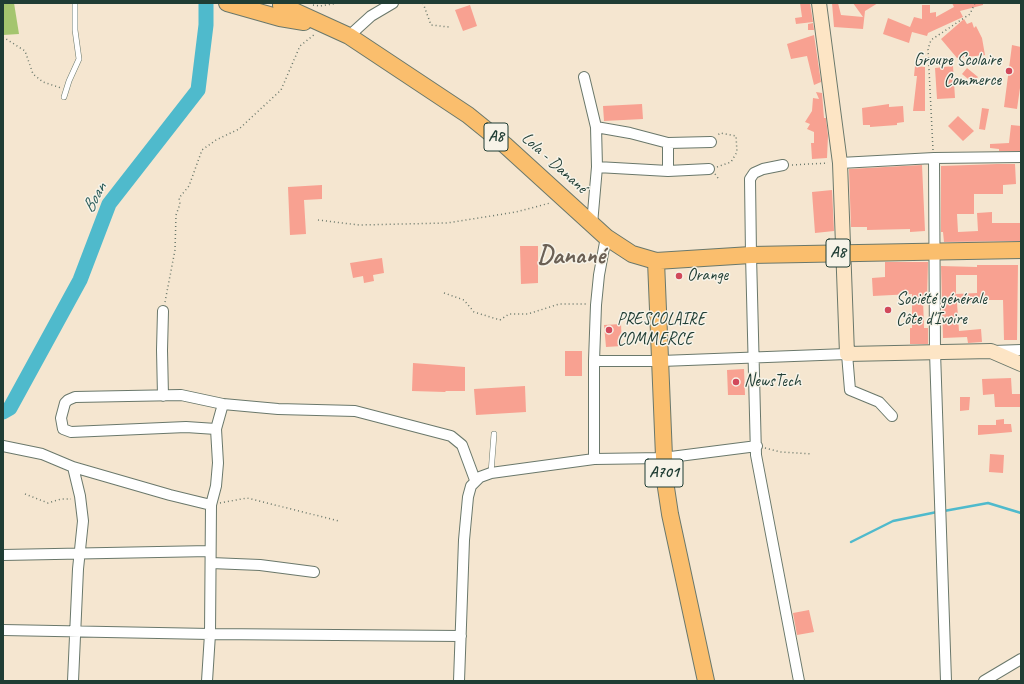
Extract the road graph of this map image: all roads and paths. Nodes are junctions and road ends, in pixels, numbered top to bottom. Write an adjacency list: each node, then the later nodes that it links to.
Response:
1 (75, 3): 15 (lane)
2 (227, 3): 10 (main road, Lola - Danané / A8)
3 (338, 3): 9 (path)
4 (393, 3): 12 (street)
5 (423, 3): 11 (path)
6 (819, 3): 22 (street)
7 (975, 3): 21 (path)
8 (278, 4): 10 (main road, Lola - Danané / A8)
9 (307, 4)
10 (325, 26): 12 (main road, Lola - Danané / A8); 38 (path)
11 (449, 27)
12 (349, 36): 27 (main road, Lola - Danané / A8)
13 (3, 37): 15 (path)
14 (584, 77): 17 (street)
15 (66, 90): 16 (lane)
16 (64, 97)
17 (596, 127): 19 (street); 24 (street)
18 (711, 142): 19 (street); 25 (path)
19 (668, 143): 26 (street)
20 (1021, 157): 21 (street)
21 (934, 158): 22 (street); 33 (street)
22 (840, 162): 23 (path); 32 (street)
23 (783, 165): 34 (street)
24 (598, 167): 26 (street); 29 (street)
25 (709, 169): 26 (street)
26 (668, 171)
27 (564, 199): 28 (path); 29 (main road, Lola - Danané / A8)
28 (318, 220)
29 (592, 224): 30 (main road, Lola - Danané / A8)
30 (606, 237): 35 (main road, Lola - Danané / A8); 37 (street)
31 (1021, 250): 33 (main road, A8)
32 (844, 253): 33 (main road, A8); 34 (main road, A8); 42 (street)
33 (934, 253): 41 (street)
34 (750, 256): 35 (main road, A8); 43 (street)
35 (656, 261): 45 (main road, A701)
36 (444, 293): 37 (path)
37 (596, 305): 44 (street)
38 (163, 311): 47 (street)
39 (1021, 350): 40 (street)
40 (991, 351): 41 (street); 46 (street)
41 (934, 352): 42 (street); 79 (street)
42 (847, 354): 43 (street); 49 (street)
43 (754, 358): 45 (street); 53 (street)
44 (594, 361): 45 (street); 56 (street)
45 (661, 361): 55 (main road, A701)
46 (1021, 364)
47 (163, 396): 48 (street); 50 (street)
48 (223, 404): 50 (street); 59 (street)
49 (892, 416)
50 (216, 429): 62 (street)
51 (494, 434): 58 (lane)
52 (3, 446): 57 (street)
53 (757, 446): 54 (path); 55 (street); 78 (street)
54 (812, 454)
55 (663, 458): 56 (street); 77 (main road, A701)
56 (594, 459): 58 (street)
57 (74, 467): 61 (street); 62 (street)
58 (491, 473): 59 (street)
59 (475, 480): 72 (street)
60 (24, 494): 61 (path)
61 (81, 499): 65 (street)
62 (211, 505): 63 (path); 64 (street)
63 (339, 521)
64 (210, 551): 65 (street); 67 (street)
65 (80, 554): 66 (street); 70 (street)
66 (3, 556)
67 (211, 563): 68 (street); 71 (street)
68 (314, 572)
69 (3, 630): 70 (street)
70 (74, 632): 71 (street); 74 (street)
71 (210, 634): 72 (street); 75 (street)
72 (461, 636): 76 (street)
73 (1021, 659): 80 (street)
74 (73, 681)
75 (207, 681)
76 (460, 681)
77 (706, 681)
78 (799, 681)
79 (946, 681)
80 (984, 681)

